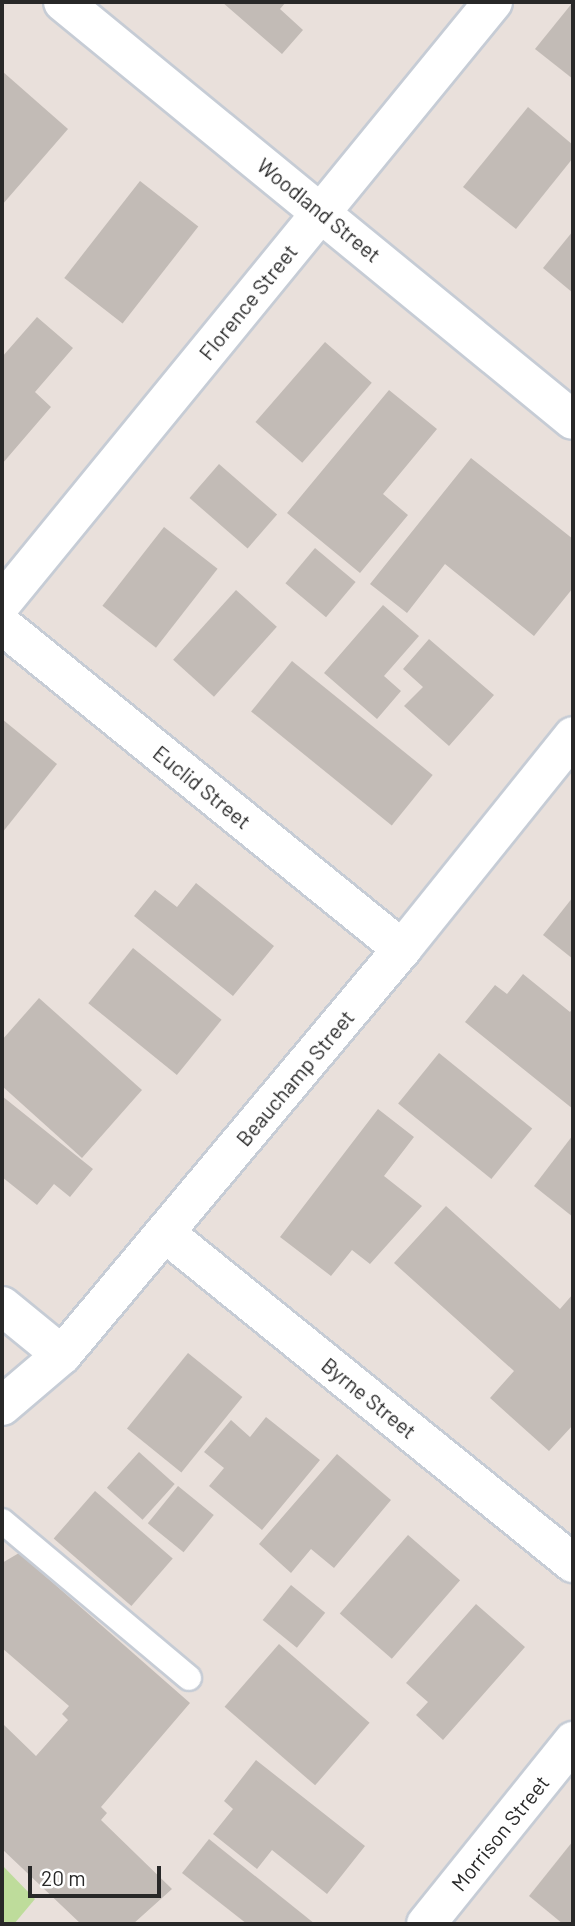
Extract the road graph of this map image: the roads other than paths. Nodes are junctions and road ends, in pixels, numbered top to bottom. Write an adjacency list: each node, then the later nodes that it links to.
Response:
1 (63, 2): 3 (street, Woodland Street)
2 (493, 2): 3 (street, Florence Street)
3 (322, 213): 4 (street, Woodland Street); 5 (street, Florence Street)
4 (573, 420)
5 (2, 603)
6 (2, 625): 8 (street, Euclid Street)
7 (573, 736): 8 (street, Beauchamp Street)
8 (402, 948): 9 (street, Beauchamp Street)
9 (165, 1233): 11 (street, Beauchamp Street); 14 (street, Byrne Street)
10 (2, 1306): 11 (street)
11 (62, 1355): 12 (street, Beauchamp Street)
12 (2, 1406)
13 (2, 1521): 15 (lane)
14 (573, 1563)
15 (189, 1678)
16 (573, 1741): 17 (street, Morrison Street)
17 (426, 1924)

